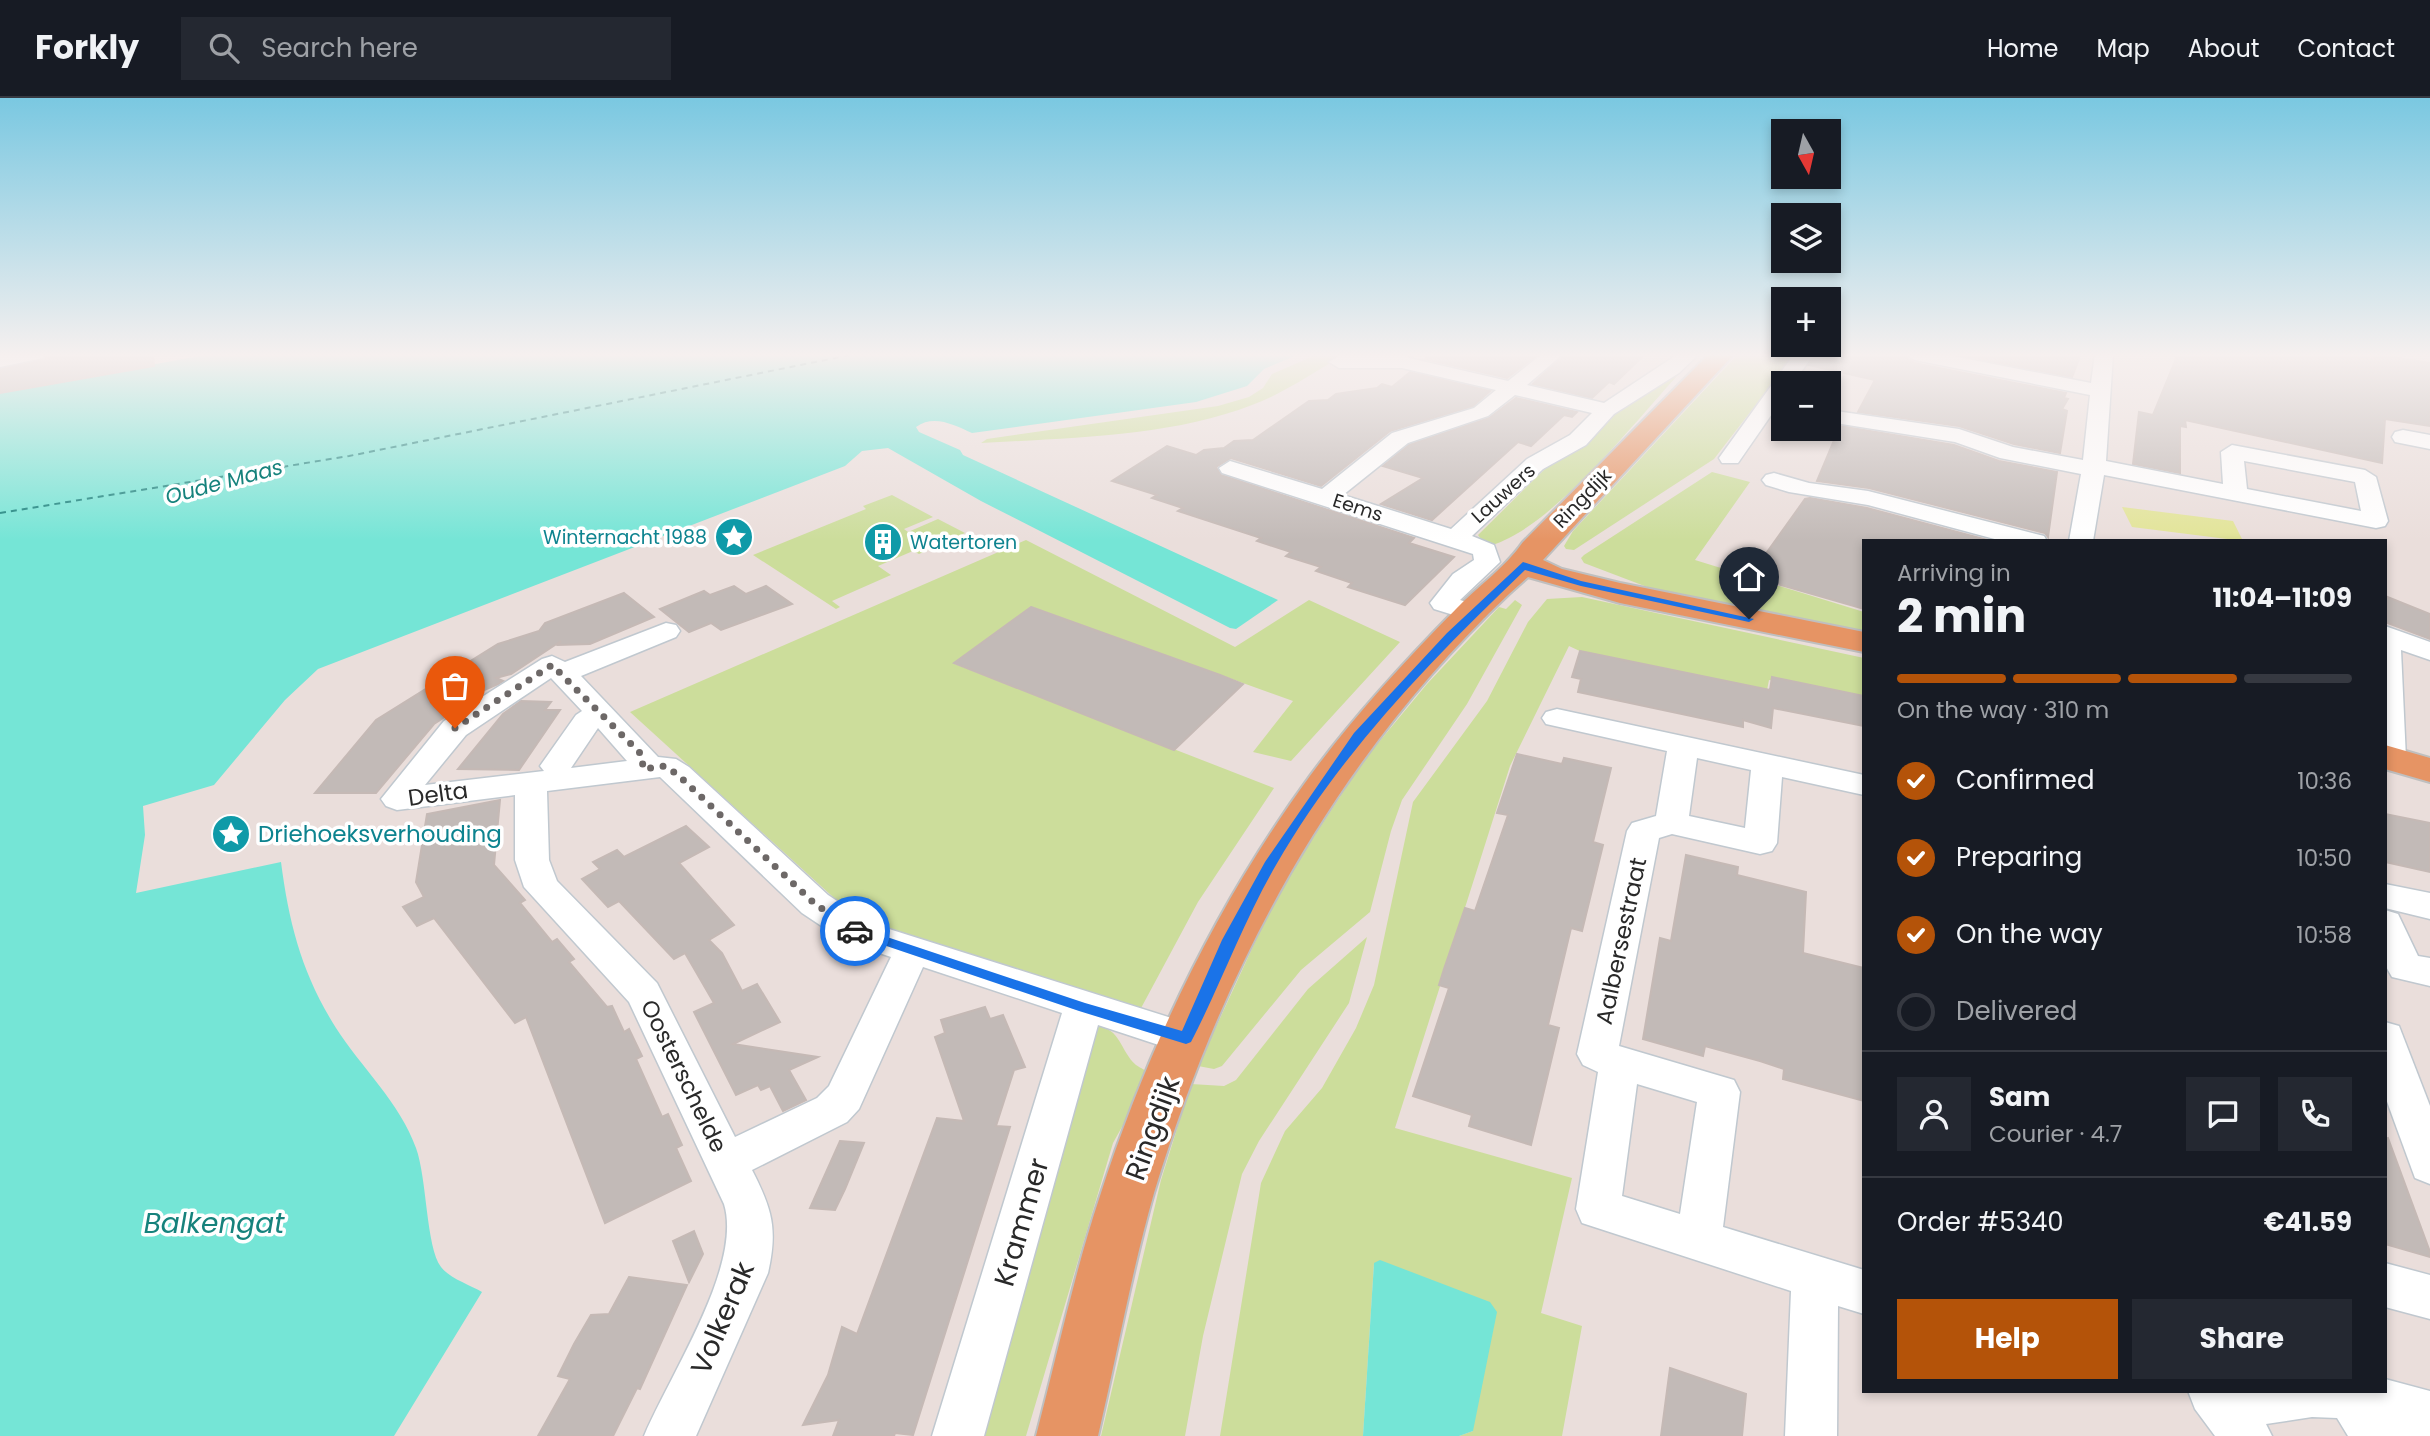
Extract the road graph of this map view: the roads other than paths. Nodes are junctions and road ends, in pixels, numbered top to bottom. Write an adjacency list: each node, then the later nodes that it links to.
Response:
1 (1467, 416): 14 (street)
2 (1601, 416): 15 (street, Lauwers)
3 (1662, 416): 18 (main road, Ringdijk)
4 (1760, 416): 9 (street)
5 (2097, 416): 10 (street)
6 (1841, 418): 10 (street)
7 (2403, 437): 8 (street)
8 (2430, 442)
9 (1730, 458)
10 (2093, 467): 13 (street); 17 (street)
11 (1230, 468): 14 (street, Eems)
12 (1774, 480): 16 (street)
13 (2235, 482): 13 (street)
14 (1326, 497): 15 (street, Eems)
15 (1455, 538): 18 (street, Eems)
16 (2026, 539)
17 (2081, 539)
18 (1506, 557): 21 (main road); 41 (main road, Ringdijk)
19 (666, 631): 23 (street, Delta)
20 (2387, 634): 22 (street)
21 (1862, 642)
22 (2430, 652)
23 (562, 673): 25 (street); 32 (street, Delta)
24 (2387, 696): 28 (street)
25 (602, 713): 30 (street); 32 (street)
26 (1557, 718): 27 (street)
27 (1683, 746): 29 (street); 34 (street)
28 (2388, 758): 31 (main road)
29 (1767, 764): 33 (street); 34 (street)
30 (643, 769): 32 (street, Delta); 38 (street, Delta)
31 (2430, 770)
32 (544, 774): 44 (street, Oosterschelde)
33 (1862, 785)
34 (1671, 823): 43 (street, Aalbersestraat)
35 (2387, 896): 36 (street)
36 (2430, 906)
37 (2387, 927): 39 (street)
38 (912, 951): 40 (street, Delta); 44 (street)
39 (2407, 971)
40 (1083, 1008): 41 (street, Delta); 57 (street, Krammer)
41 (1186, 1038): 58 (main road, Ringdijk)
42 (2387, 1043): 45 (street)
43 (1620, 1063): 46 (street, Aalbersestraat); 46 (street)
44 (726, 1162): 56 (street, Volkerak)
45 (2430, 1165)
46 (1699, 1239): 47 (street)
47 (1815, 1276): 49 (street); 59 (street)
48 (2387, 1286): 50 (street)
49 (1862, 1291)
50 (2430, 1297)
51 (2308, 1393): 54 (street)
52 (2331, 1393): 53 (street)
53 (2350, 1394): 55 (street); 60 (street)
54 (2228, 1411)
55 (2430, 1416)
56 (670, 1436)
57 (958, 1436)
58 (1067, 1436)
59 (1811, 1436)
60 (2378, 1436)

